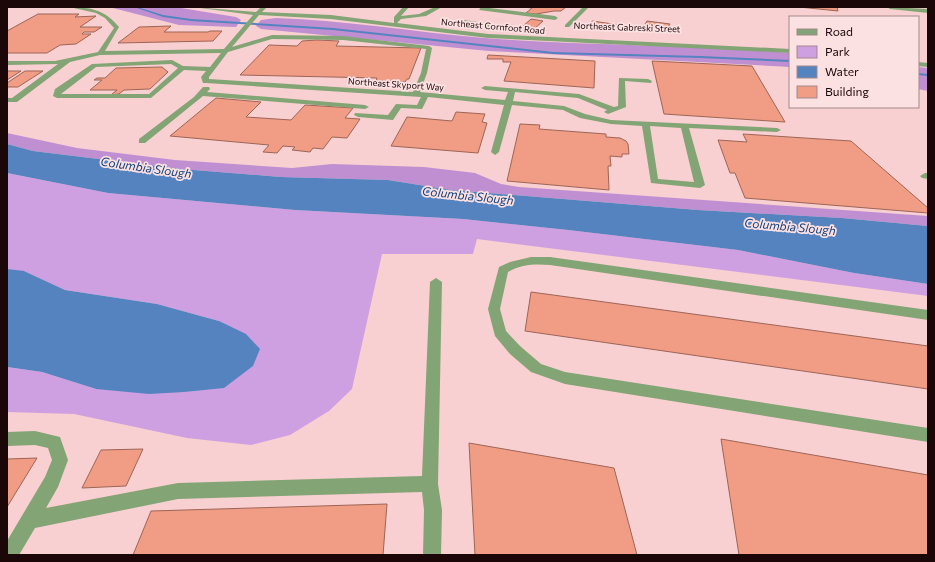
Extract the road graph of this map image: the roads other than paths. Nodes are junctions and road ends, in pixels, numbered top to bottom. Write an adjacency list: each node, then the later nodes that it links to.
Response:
1 (72, 7): 21 (street)
2 (196, 7): 11 (street, Northeast Cornfoot Road)
3 (264, 7): 11 (street)
4 (406, 7): 13 (street)
5 (439, 7): 13 (street)
6 (586, 7): 17 (street)
7 (890, 7): 9 (street)
8 (482, 8): 10 (street); 14 (street)
9 (925, 10): 15 (street)
10 (475, 13)
11 (256, 14): 16 (street, Northeast Cornfoot Road); 19 (street)
12 (469, 17): 18 (street, Northeast Gabreski Street)
13 (397, 18): 16 (street)
14 (555, 18)
15 (928, 19)
16 (391, 25): 20 (street, Northeast Cornfoot Road)
17 (567, 26)
18 (681, 38)
19 (226, 51): 21 (street); 25 (street); 32 (street)
20 (789, 51)
21 (100, 54): 22 (street)
22 (68, 61): 23 (street); 35 (street)
23 (7, 63)
24 (182, 68): 24 (street); 25 (street)
25 (212, 69): 26 (street)
26 (209, 82): 30 (street, Northeast Skyport Way); 31 (street)
27 (647, 84): 38 (street)
28 (485, 88): 29 (street)
29 (512, 90): 34 (street); 36 (street)
30 (376, 92): 32 (street, Northeast Skyport Way); 37 (street)
31 (202, 94): 37 (street); 43 (street)
32 (416, 94): 33 (street, Northeast Skyport Way)
33 (426, 95): 36 (street, Northeast Skyport Way); 37 (street)
34 (588, 98): 38 (street); 39 (street)
35 (7, 100)
36 (508, 103): 39 (street, Northeast Skyport Way); 44 (street)
37 (365, 107)
38 (615, 110): 39 (street)
39 (584, 116): 40 (street, Northeast Skyport Way)
40 (646, 124): 41 (street, Northeast Skyport Way); 41 (street)
41 (684, 126): 42 (street, Northeast Skyport Way)
42 (777, 130)
43 (142, 141)
44 (495, 152)
45 (436, 282): 49 (street)
46 (928, 315): 47 (street)
47 (928, 435)
48 (7, 439): 50 (street)
49 (430, 484): 50 (street); 52 (street)
50 (29, 520): 51 (street)
51 (9, 555)
52 (432, 555)

